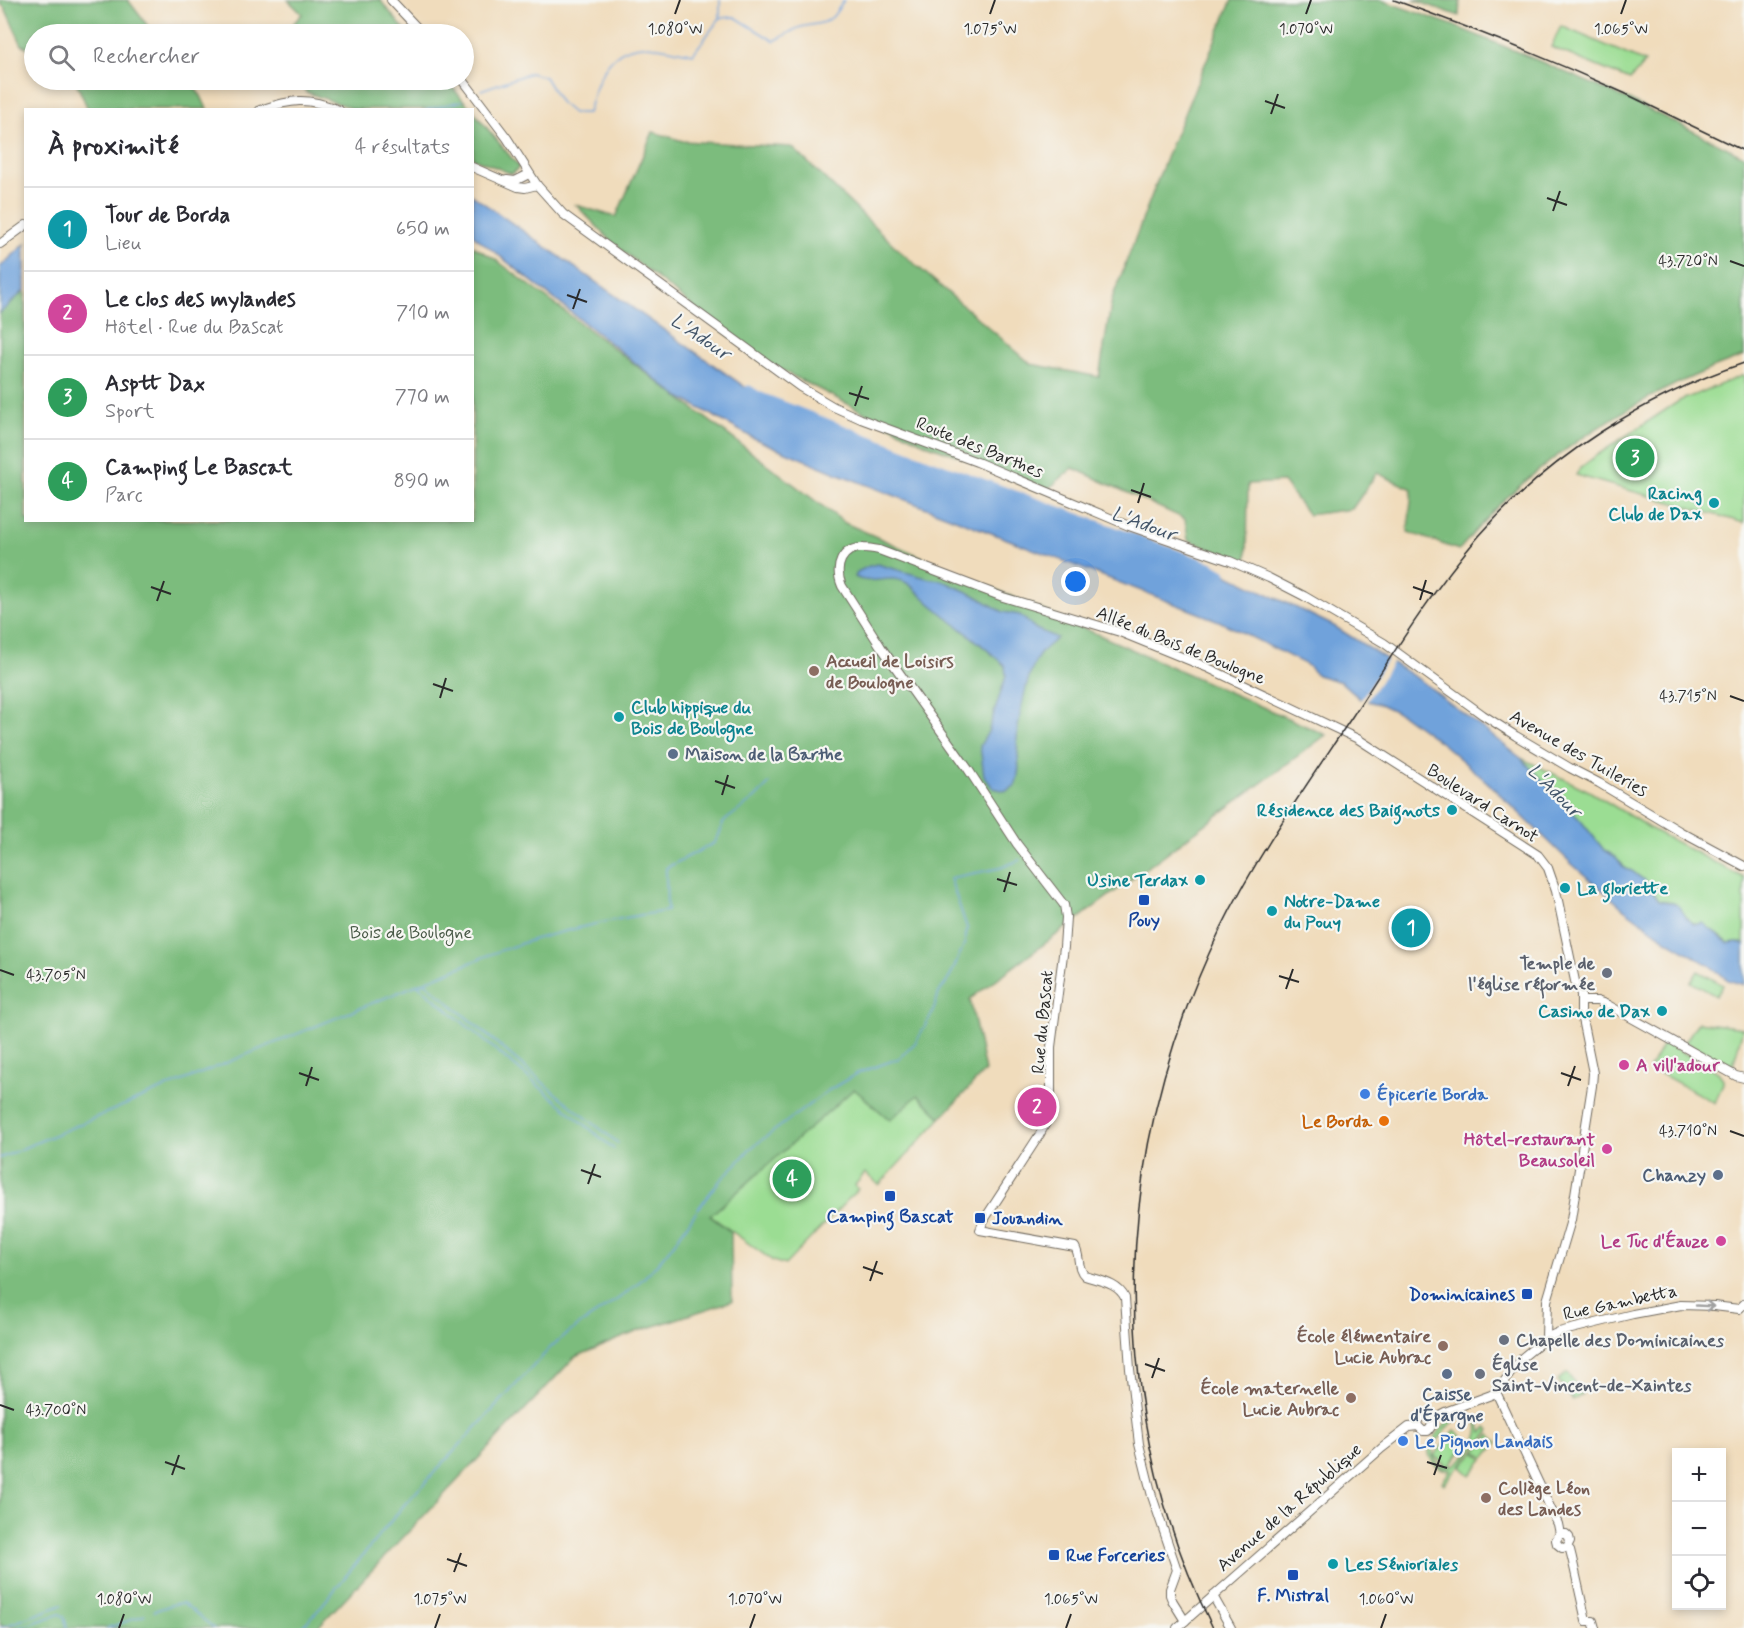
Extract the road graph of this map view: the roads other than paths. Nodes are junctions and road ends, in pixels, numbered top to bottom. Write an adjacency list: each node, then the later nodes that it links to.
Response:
1 (392, 0): 2 (main road)
2 (414, 24)
3 (471, 90): 6 (main road)
4 (266, 108): 5 (street)
5 (334, 108)
6 (507, 138): 8 (main road); 10 (main road)
7 (474, 168): 9 (street)
8 (529, 174): 9 (street); 10 (main road)
9 (503, 180): 10 (street)
10 (539, 183): 12 (main road, Route des Barthes); 12 (main road, Route des Barthes)
11 (24, 226): 13 (street)
12 (586, 231): 14 (main road, Route des Barthes)
13 (0, 244)
14 (1406, 657): 16 (main road, Avenue des Tuileries)
15 (1358, 739): 17 (street, Allée du Bois de Boulogne); 18 (street, Boulevard Carnot)
16 (1744, 867)
17 (1064, 905): 24 (street, Rue du Bascat)
18 (1582, 1002): 19 (street); 21 (street, Boulevard Carnot)
19 (1744, 1076)
20 (1741, 1306): 21 (main road, Rue Gambetta, one-way to 20)
21 (1546, 1338): 22 (main road, Rue Gambetta)
22 (1496, 1392): 23 (main road, Avenue de la République); 25 (street)
23 (1213, 1596): 24 (main road, Avenue de la République); 27 (street)
24 (1185, 1620): 26 (main road, Avenue de la République)
25 (1585, 1625): 28 (street)
26 (1177, 1628)
27 (1231, 1628)
28 (1595, 1628)

